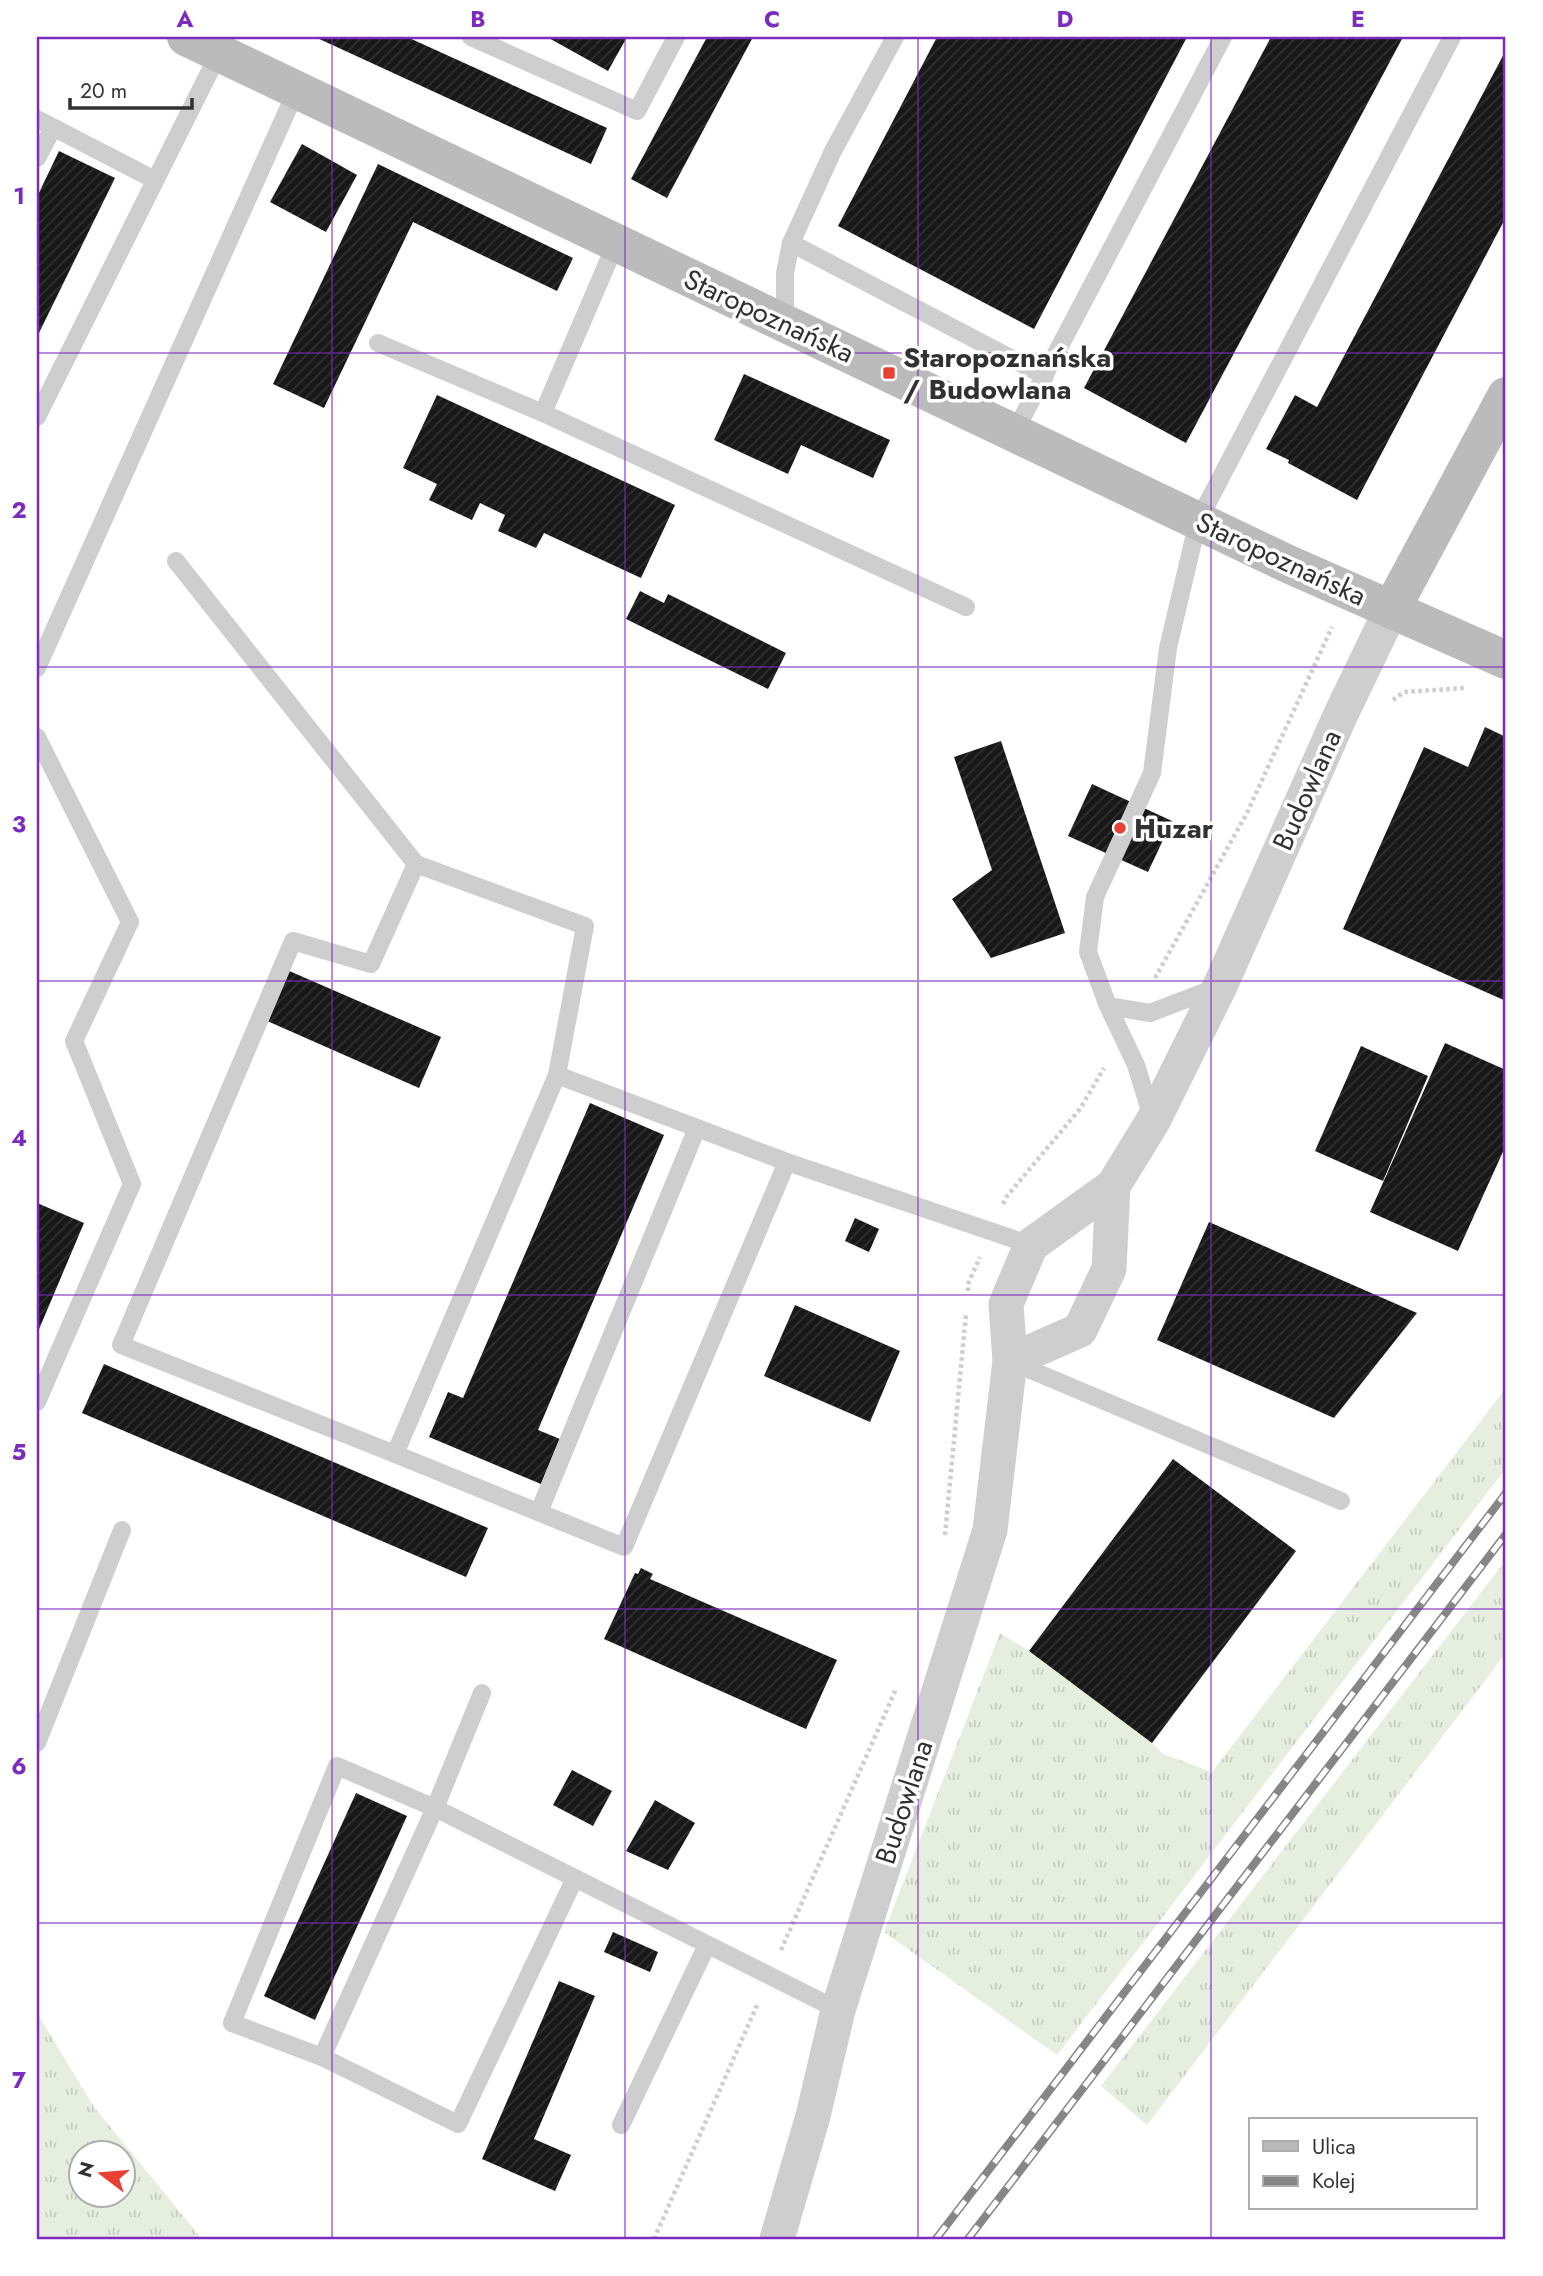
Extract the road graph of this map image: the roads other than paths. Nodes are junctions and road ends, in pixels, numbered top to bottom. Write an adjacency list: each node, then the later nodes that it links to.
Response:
1 (471, 37): 7 (lane)
2 (677, 37): 7 (lane)
3 (895, 37): 14 (lane)
4 (1223, 37): 17 (lane)
5 (1452, 37): 22 (lane)
6 (210, 42): 8 (street, Staropoznańska); 12 (lane)
7 (495, 42)
8 (297, 89): 13 (street, Staropoznańska); 27 (lane)
9 (37, 120): 10 (lane)
10 (53, 128): 11 (lane); 12 (lane)
11 (37, 158)
12 (155, 180): 20 (lane)
13 (616, 243): 15 (street, Staropoznańska); 19 (lane)
14 (790, 243): 15 (lane); 17 (lane)
15 (785, 324): 21 (street, Staropoznańska)
16 (377, 344): 19 (lane)
17 (1045, 376): 21 (lane)
18 (1506, 396): 25 (street, Budowlana)
19 (543, 414): 24 (lane)
20 (37, 417)
21 (1014, 433): 22 (street, Staropoznańska)
22 (1198, 521): 25 (street, Staropoznańska); 31 (lane)
23 (176, 561): 29 (lane)
24 (967, 607)
25 (1391, 610): 26 (street, Staropoznańska); 30 (street, Budowlana)
26 (1506, 660)
27 (37, 668)
28 (37, 737): 39 (lane)
29 (416, 864): 32 (lane); 40 (lane)
30 (1220, 986): 31 (lane); 33 (street, Budowlana)
31 (1108, 1006): 33 (lane)
32 (557, 1074): 34 (lane); 40 (lane)
33 (1153, 1121): 36 (street, Budowlana)
34 (697, 1128): 35 (lane); 42 (lane)
35 (787, 1162): 37 (lane); 42 (lane)
36 (1114, 1186): 37 (street, Budowlana); 38 (street, Budowlana)
37 (1031, 1245): 38 (street, Budowlana)
38 (1010, 1361): 41 (lane); 49 (street, Budowlana)
39 (37, 1402)
40 (395, 1454): 42 (lane)
41 (1341, 1501)
42 (539, 1512)
43 (122, 1530): 45 (lane)
44 (482, 1693): 46 (lane)
45 (37, 1743)
46 (435, 1808): 47 (lane); 50 (lane); 50 (lane)
47 (575, 1878): 48 (lane); 50 (lane)
48 (707, 1945): 49 (lane); 51 (lane)
49 (838, 2010): 52 (street, Budowlana)
50 (323, 2057)
51 (621, 2125)
52 (777, 2239)

